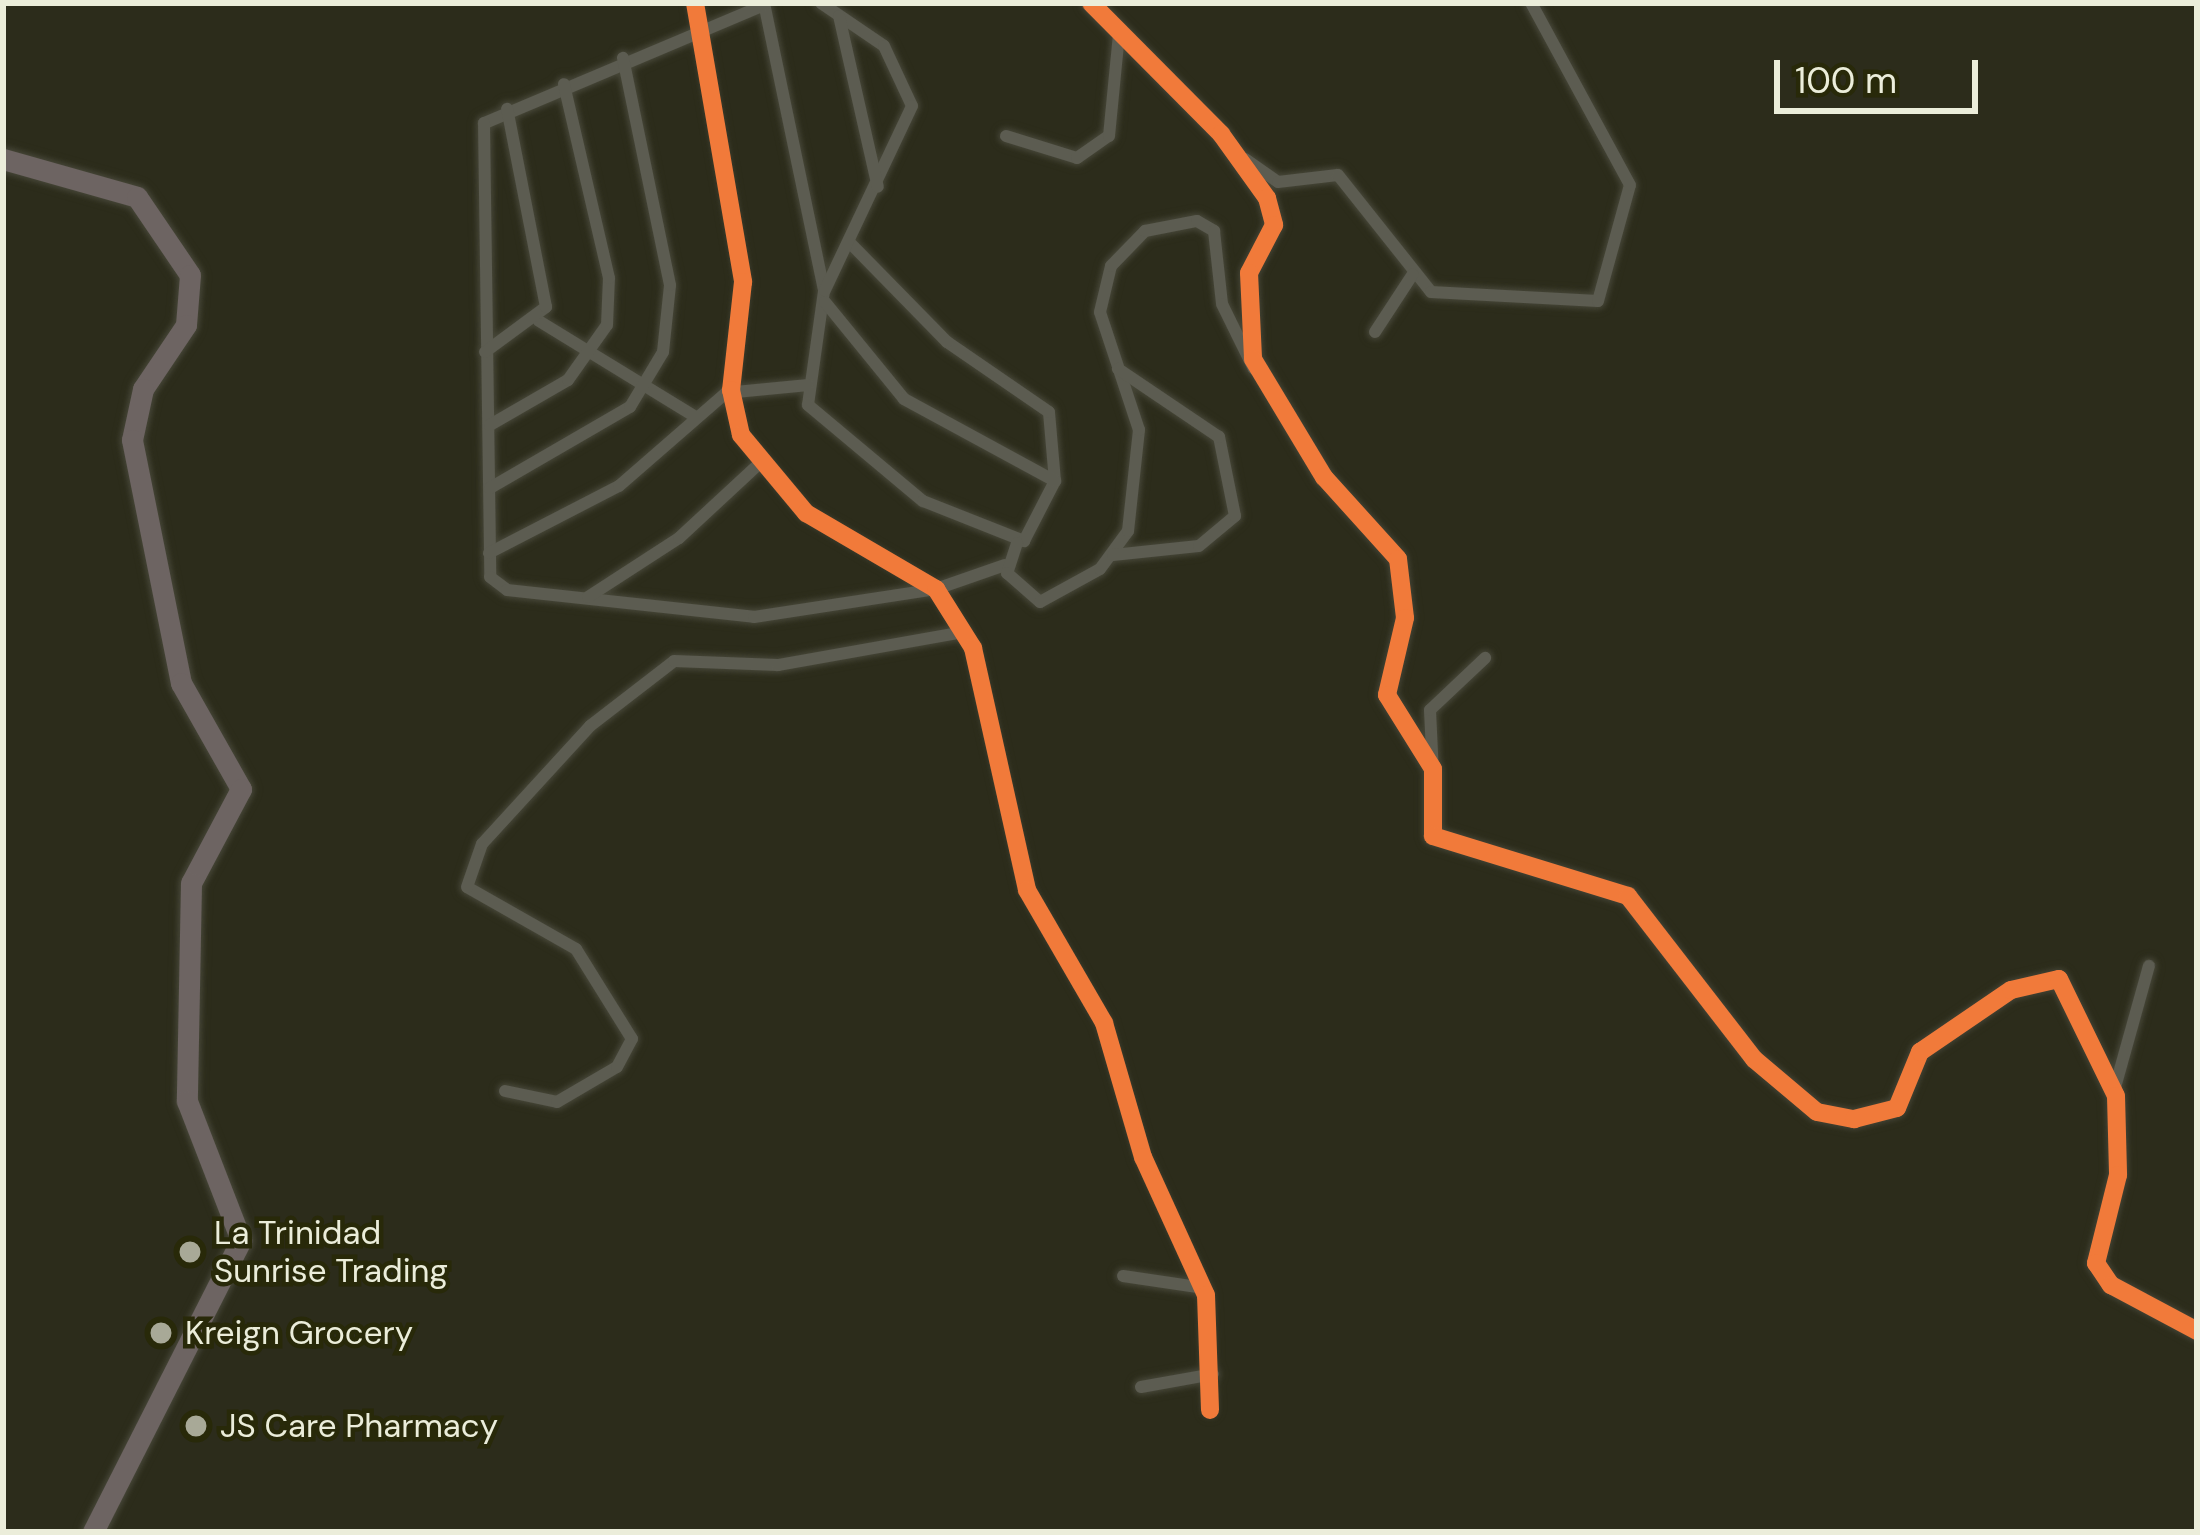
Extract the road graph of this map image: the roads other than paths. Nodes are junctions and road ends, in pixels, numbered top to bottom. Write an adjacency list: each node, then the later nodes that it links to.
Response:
1 (695, 3): 7 (street)
2 (820, 3): 6 (street)
3 (1090, 3): 8 (street)
4 (1531, 3): 17 (street)
5 (764, 4): 7 (street); 18 (street)
6 (839, 16): 15 (street); 15 (street)
7 (695, 29): 9 (street); 27 (street)
8 (1119, 34): 12 (street); 13 (street)
9 (623, 58): 10 (street); 26 (street)
10 (564, 84): 11 (street); 22 (street)
11 (507, 109): 19 (street); 21 (street)
12 (1006, 136)
13 (1236, 152): 17 (street); 24 (street)
14 (3, 159): 51 (highway)
15 (878, 187): 16 (street)
16 (850, 243): 18 (street); 31 (street)
17 (1413, 274): 20 (street)
18 (824, 295): 25 (street); 31 (street)
19 (539, 321): 21 (street); 22 (street)
20 (1375, 332)
21 (485, 352): 29 (street)
22 (591, 355): 26 (street); 29 (street)
23 (1118, 369): 24 (street); 35 (street); 35 (street)
24 (1259, 375): 41 (street)
25 (808, 385): 27 (street); 33 (street)
26 (644, 388): 28 (street); 32 (street)
27 (731, 390): 28 (street); 30 (street)
28 (697, 418): 34 (street)
29 (490, 424): 32 (street)
30 (759, 464): 37 (street); 38 (street)
31 (1055, 481): 33 (street)
32 (490, 488): 34 (street)
33 (1017, 543): 36 (street)
34 (489, 553): 38 (street)
35 (1113, 555): 36 (street)
36 (1005, 565): 37 (street)
37 (936, 589): 38 (street); 39 (street)
38 (587, 597)
39 (964, 632): 43 (street); 46 (street)
40 (1486, 658): 41 (street)
41 (1433, 774): 44 (street)
42 (2149, 966): 44 (street)
43 (505, 1091)
44 (2114, 1091): 47 (street)
45 (1123, 1276): 46 (street)
46 (1204, 1288): 48 (street)
47 (2197, 1331)
48 (1213, 1374): 49 (street); 50 (street)
49 (1141, 1388)
50 (1210, 1410)
51 (93, 1532)

